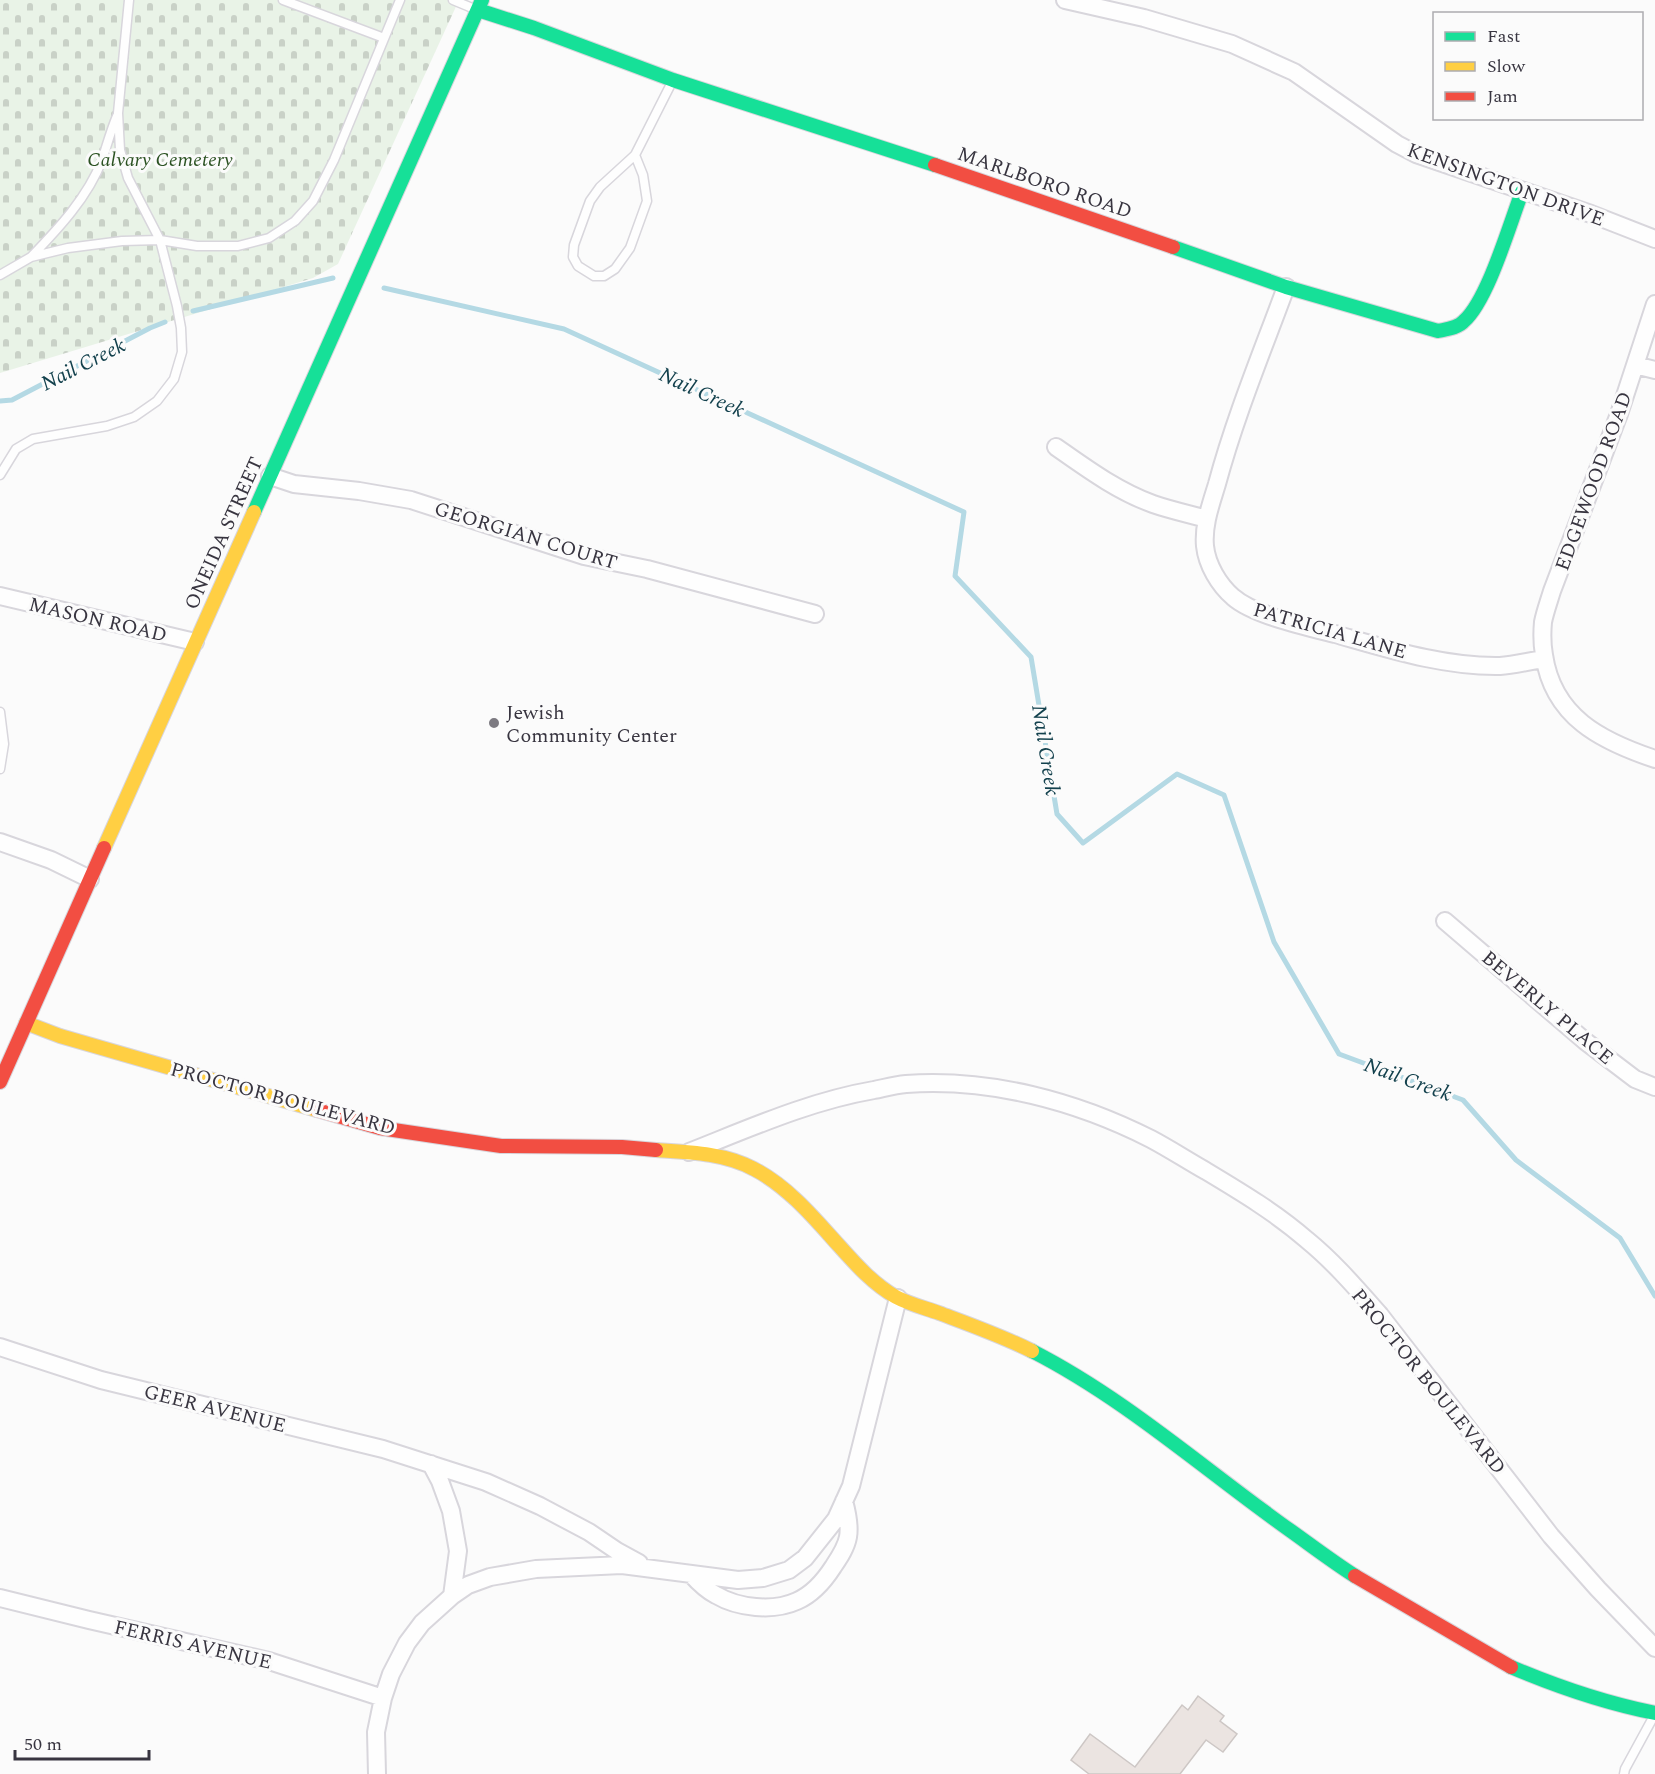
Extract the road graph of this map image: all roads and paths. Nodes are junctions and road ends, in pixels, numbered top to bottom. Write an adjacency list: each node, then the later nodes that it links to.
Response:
1 (129, 0): 9 (lane)
2 (283, 0): 7 (lane)
3 (400, 0): 7 (lane)
4 (453, 0): 6 (lane)
5 (1065, 0): 11 (street, KENSINGTON DRIVE)
6 (480, 5): 8 (street, MARLBORO ROAD); 22 (street, ONEIDA STREET)
7 (384, 38): 13 (lane)
8 (674, 80): 10 (lane); 16 (street, MARLBORO ROAD)
9 (118, 113): 13 (lane); 14 (lane)
10 (635, 155): 10 (lane)
11 (1522, 192): 12 (street, KENSINGTON DRIVE); 16 (street, MARLBORO ROAD)
12 (1655, 239)
13 (160, 240): 14 (lane); 21 (lane)
14 (31, 257): 15 (lane)
15 (0, 275)
16 (1286, 287): 23 (street, PATRICIA LANE)
17 (1655, 304): 18 (street, EDGEWOOD ROAD)
18 (1635, 365): 19 (street); 27 (street, EDGEWOOD ROAD)
19 (1655, 370)
20 (1056, 447): 23 (street)
21 (0, 475)
22 (270, 476): 25 (street, GEORGIAN COURT); 26 (street, ONEIDA STREET)
23 (1207, 519): 27 (street, PATRICIA LANE)
24 (0, 596): 26 (street, MASON ROAD)
25 (815, 614)
26 (195, 642): 32 (street, ONEIDA STREET)
27 (1545, 659): 29 (street, EDGEWOOD ROAD)
28 (0, 712): 30 (lane)
29 (1655, 759)
30 (0, 769)
31 (0, 842): 32 (street)
32 (90, 879): 34 (street, ONEIDA STREET)
33 (1445, 921): 36 (street, BEVERLY PLACE)
34 (26, 1023): 35 (street, ONEIDA STREET); 37 (street, PROCTOR BOULEVARD)
35 (0, 1082)
36 (1655, 1087)
37 (690, 1152): 38 (street, PROCTOR BOULEVARD); 46 (street, PROCTOR BOULEVARD)
38 (898, 1298): 41 (street); 48 (street, PROCTOR BOULEVARD)
39 (0, 1347): 40 (street, GEER AVENUE)
40 (431, 1464): 42 (street, GEER AVENUE); 44 (street)
41 (844, 1501): 43 (street); 43 (street)
42 (648, 1568): 43 (street); 44 (street)
43 (692, 1574)
44 (452, 1596): 47 (street)
45 (0, 1598): 47 (street, FERRIS AVENUE)
46 (1655, 1648)
47 (383, 1698): 49 (street)
48 (1655, 1713): 50 (lane)
49 (377, 1774)
50 (1624, 1774)

